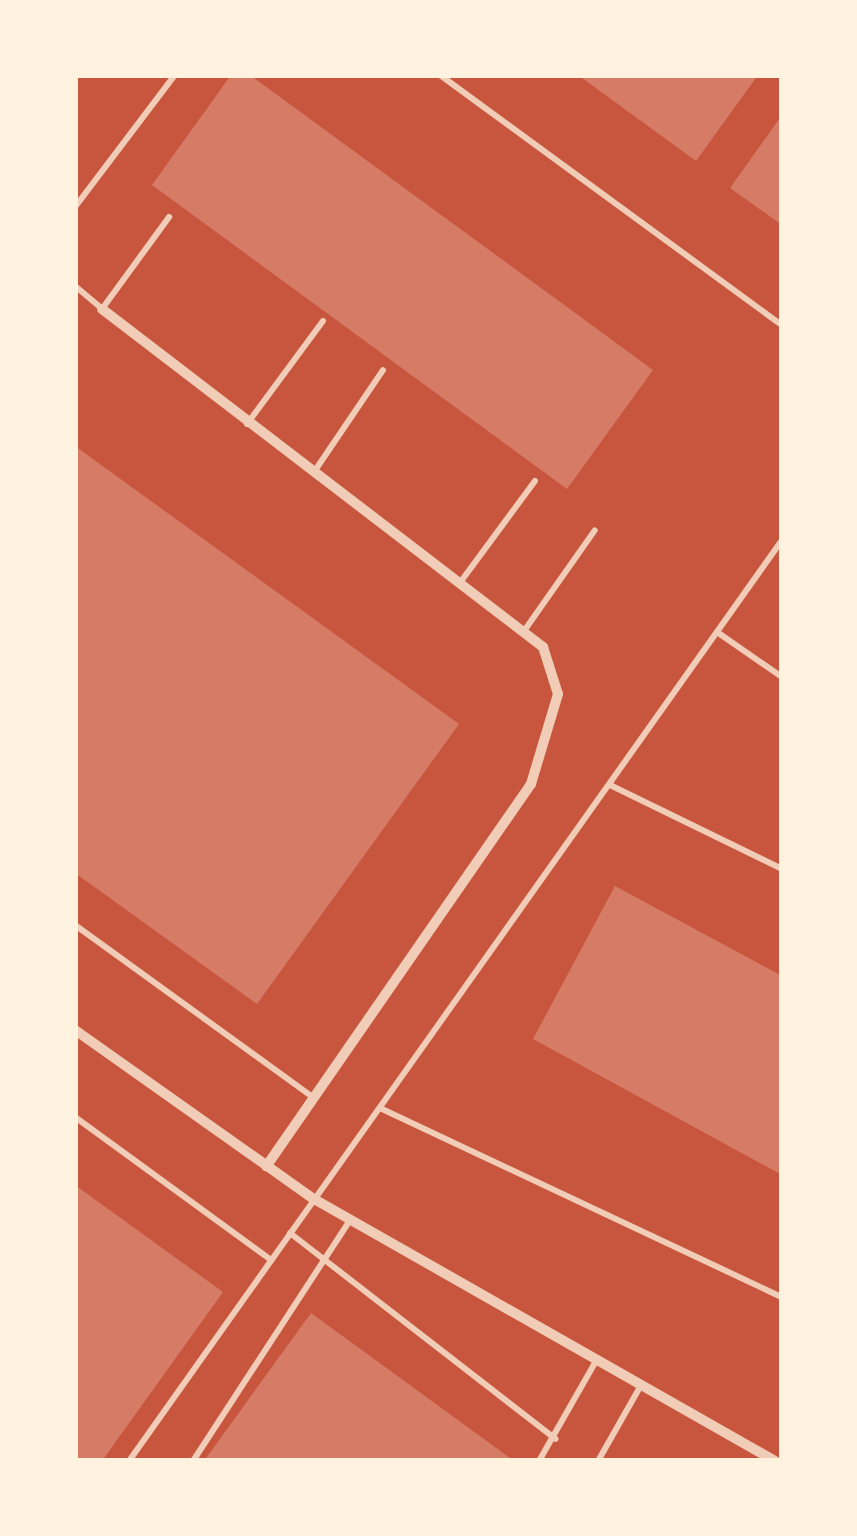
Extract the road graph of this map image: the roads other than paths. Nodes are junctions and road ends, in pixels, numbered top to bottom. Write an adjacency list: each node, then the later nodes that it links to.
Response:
1 (175, 75): 3 (lane)
2 (440, 75): 8 (lane)
3 (75, 207)
4 (170, 217): 6 (lane)
5 (75, 286): 6 (lane)
6 (102, 309): 10 (street)
7 (323, 321): 10 (lane)
8 (782, 325)
9 (383, 370): 11 (lane)
10 (246, 424): 11 (street)
11 (312, 474): 15 (street)
12 (534, 481): 15 (lane)
13 (595, 530): 16 (lane)
14 (782, 540): 17 (lane)
15 (459, 584): 16 (street)
16 (523, 632): 23 (street)
17 (717, 632): 18 (lane); 19 (lane)
18 (782, 677)
19 (610, 785): 20 (lane); 24 (lane)
20 (782, 869)
21 (75, 925): 23 (lane)
22 (75, 1030): 26 (street)
23 (313, 1098): 26 (street)
24 (382, 1108): 27 (lane); 32 (lane)
25 (75, 1117): 30 (lane)
26 (266, 1166): 27 (street)
27 (314, 1199): 28 (street); 29 (lane)
28 (350, 1219): 31 (lane); 33 (street)
29 (290, 1234): 30 (lane); 31 (lane)
30 (271, 1260): 36 (lane)
31 (325, 1266): 35 (lane); 37 (lane)
32 (782, 1297)
33 (596, 1362): 34 (street); 35 (lane)
34 (640, 1387): 39 (lane); 40 (street)
35 (556, 1438): 38 (lane)
36 (130, 1461)
37 (193, 1461)
38 (539, 1461)
39 (598, 1461)
40 (776, 1461)

